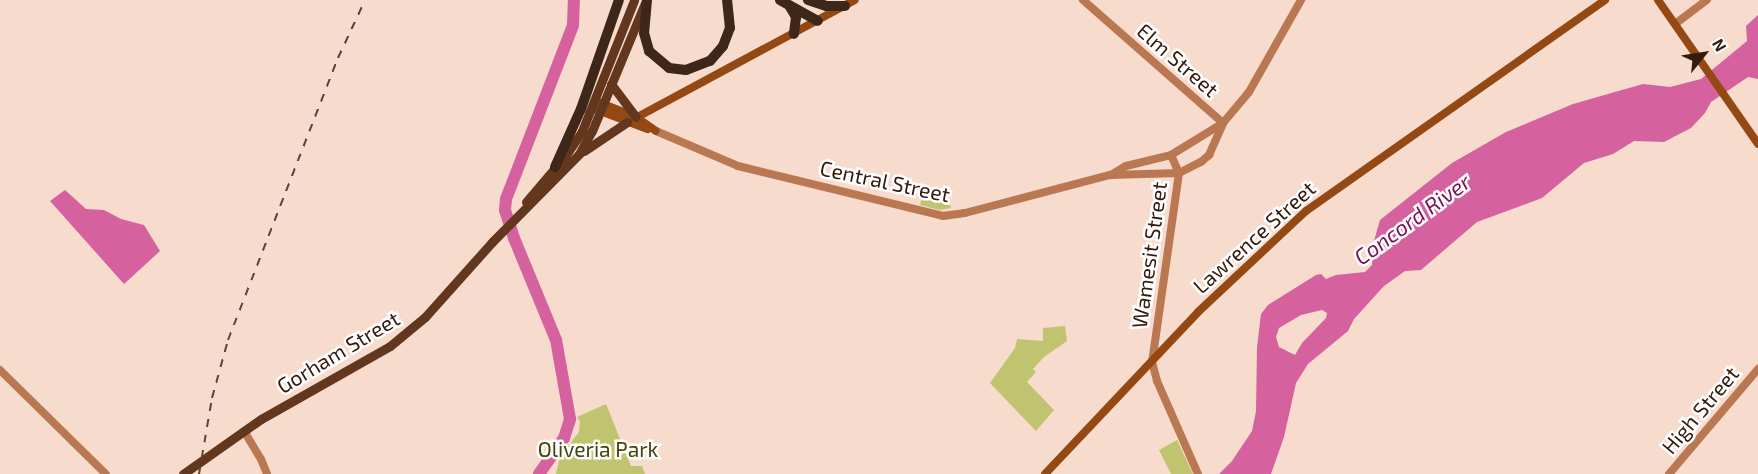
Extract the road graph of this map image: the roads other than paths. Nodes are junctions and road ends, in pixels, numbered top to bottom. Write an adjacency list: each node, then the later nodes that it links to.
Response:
1 (619, 0): 27 (highway)
2 (634, 0): 18 (main road)
3 (647, 0): 4 (highway); 17 (main road)
4 (727, 0)
5 (808, 0): 13 (highway)
6 (855, 0): 13 (main road)
7 (1083, 0): 20 (street, Elm Street)
8 (1302, 0): 20 (street, Central Street)
9 (1605, 0): 31 (main road, Lawrence Street)
10 (1659, 0): 15 (main road)
11 (1707, 0): 15 (street)
12 (784, 2): 14 (highway); 16 (highway)
13 (845, 6): 14 (main road)
14 (818, 21): 16 (main road)
15 (1675, 24): 23 (main road)
16 (794, 34): 19 (main road)
17 (611, 84): 18 (main road); 19 (main road)
18 (598, 106): 19 (main road); 24 (main road); 27 (main road, Gorham Street)
19 (632, 120): 21 (main road, Central Street); 24 (main road)
20 (1223, 123): 22 (street, Central Street); 26 (street, Central Street)
21 (656, 131): 29 (street, Central Street)
22 (1196, 140): 25 (street, Central Street); 26 (street)
23 (1758, 144)
24 (579, 154): 30 (main road, Gorham Street)
25 (1171, 155): 28 (street, Wamesit Street); 29 (street, Central Street)
26 (1207, 156): 28 (street, Central Street)
27 (555, 167): 30 (main road, Gorham Street)
28 (1179, 173): 29 (street, Central Street); 31 (street, Wamesit Street)
29 (1110, 175)
30 (518, 215): 34 (main road, Gorham Street)
31 (1152, 362): 38 (main road, Lawrence Street); 39 (street)
32 (1758, 369): 40 (street, High Street)
33 (0, 370): 35 (street)
34 (244, 431): 36 (main road, Gorham Street); 37 (street)
35 (106, 474)
36 (183, 474)
37 (267, 474)
38 (1045, 474)
39 (1198, 474)
40 (1669, 474)

